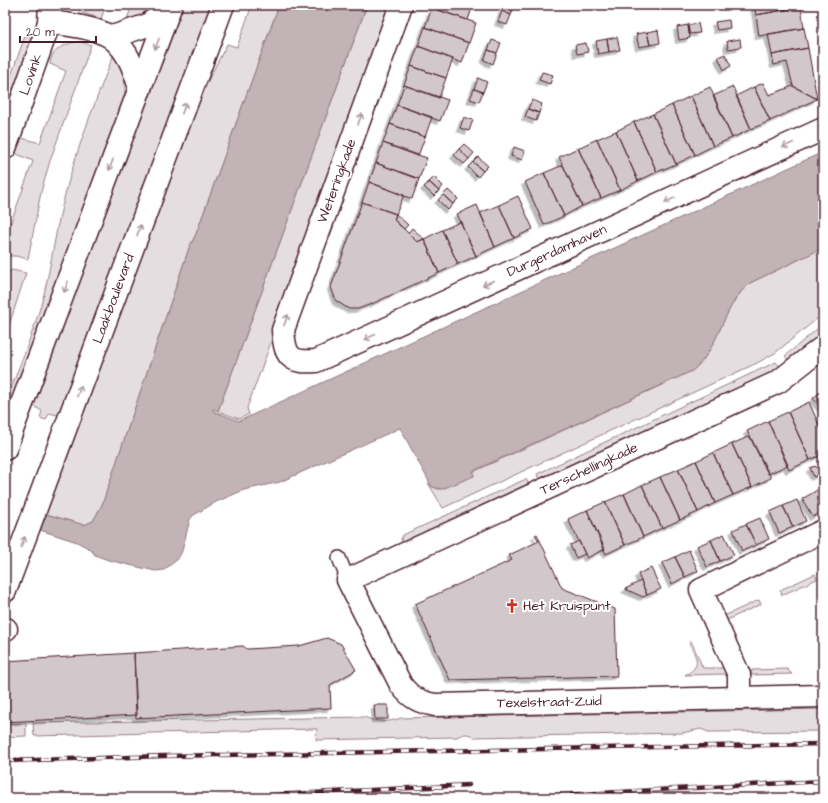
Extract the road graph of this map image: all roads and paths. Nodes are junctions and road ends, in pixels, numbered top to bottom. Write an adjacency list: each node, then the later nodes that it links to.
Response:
1 (223, 5): 15 (street, Laakboulevard, one-way to 1)
2 (402, 5): 10 (street, Weteringkade, one-way to 2)
3 (171, 6): 5 (street); 6 (street, one-way to 6)
4 (50, 14): 5 (street, Lovink); 8 (street, Lovink)
5 (112, 37): 6 (street)
6 (140, 89): 11 (street, one-way to 11)
7 (823, 129): 10 (street, Durgerdamhaven, one-way to 10)
8 (5, 148)
9 (823, 347): 14 (street, Terschellingkade)
10 (289, 357)
11 (5, 449)
12 (823, 531): 17 (street)
13 (339, 558): 14 (lane)
14 (348, 580): 17 (street, Texelstraat-Zuid)
15 (5, 592)
16 (823, 696): 17 (street, Texelstraat-Zuid)
17 (739, 698)

